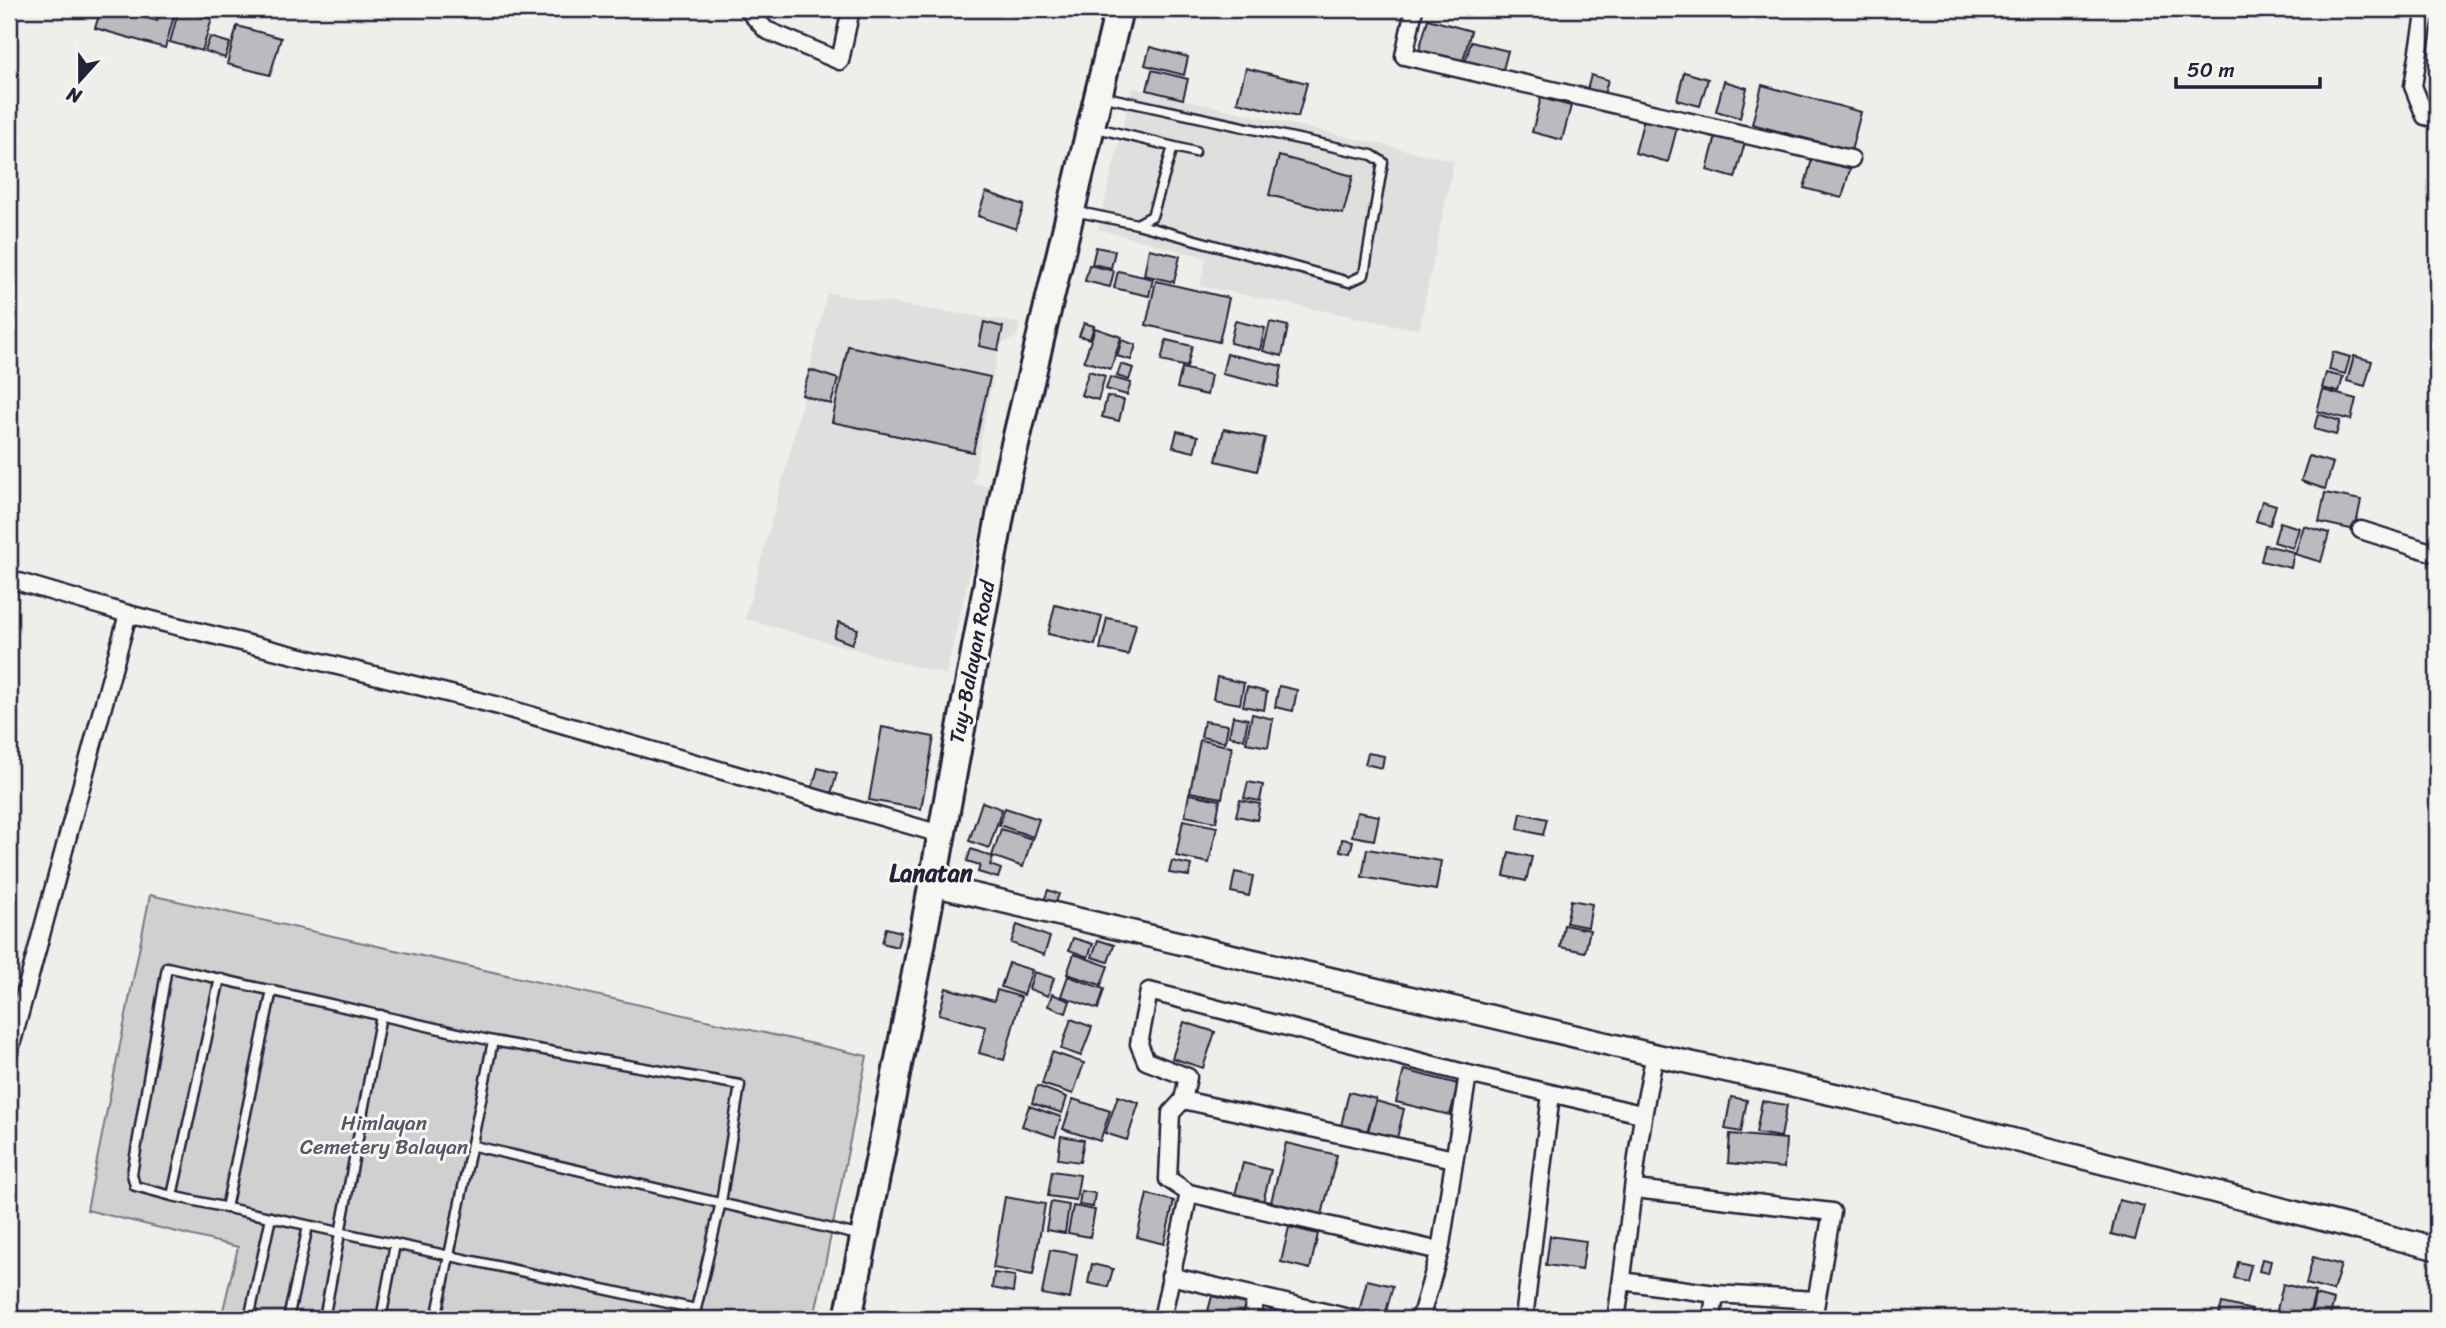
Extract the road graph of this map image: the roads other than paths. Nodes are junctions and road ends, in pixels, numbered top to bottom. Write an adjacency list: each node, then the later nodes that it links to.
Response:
1 (747, 9): 2 (street)
2 (851, 9)
3 (1119, 9): 6 (main road, Tuy-Balayan Road)
4 (1414, 9): 11 (street)
5 (2426, 9): 7 (street)
6 (1098, 95): 8 (main road, Tuy-Balayan Road); 13 (lane)
7 (2437, 119)
8 (1090, 126): 9 (lane); 12 (main road, Tuy-Balayan Road)
9 (1173, 147): 10 (lane); 13 (lane)
10 (1195, 152)
11 (1851, 159)
12 (1071, 210): 13 (lane); 18 (main road, Tuy-Balayan Road)
13 (1137, 225)
14 (2361, 530): 15 (street)
15 (2437, 554)
16 (9, 579): 17 (street)
17 (128, 614): 18 (street); 24 (street)
18 (940, 834): 19 (main road, Tuy-Balayan Road)
19 (933, 885): 25 (street); 40 (main road, Tuy-Balayan Road)
20 (220, 978): 21 (lane); 34 (lane); 34 (lane)
21 (272, 990): 22 (lane); 36 (lane)
22 (381, 1015): 23 (lane); 39 (lane)
23 (493, 1041): 30 (lane); 35 (lane)
24 (9, 1052)
25 (1654, 1055): 29 (street); 42 (street)
26 (1468, 1074): 27 (street); 28 (street); 31 (street)
27 (1551, 1094): 29 (street); 61 (street)
28 (1183, 1100): 31 (street); 33 (street)
29 (1641, 1114): 32 (street)
30 (474, 1146): 35 (lane); 44 (lane)
31 (1454, 1158): 43 (street)
32 (1635, 1189): 46 (street); 49 (street)
33 (1189, 1193): 43 (street); 45 (street)
34 (172, 1196): 36 (lane)
35 (721, 1202): 40 (lane); 44 (lane)
36 (226, 1208): 37 (lane)
37 (271, 1217): 38 (lane); 51 (lane)
38 (307, 1226): 39 (lane); 52 (lane)
39 (339, 1232): 41 (lane); 53 (lane)
40 (865, 1237): 56 (main road, Tuy-Balayan Road)
41 (396, 1244): 44 (lane); 54 (lane)
42 (2437, 1249)
43 (1440, 1251): 60 (street)
44 (449, 1256): 55 (lane)
45 (1170, 1276): 48 (street); 57 (street)
46 (1622, 1281): 47 (street); 62 (street)
47 (1715, 1294): 49 (street); 63 (street)
48 (1256, 1297): 50 (street); 58 (street)
49 (1816, 1300): 64 (street)
50 (1333, 1317): 59 (street)
51 (249, 1319)
52 (288, 1319)
53 (324, 1319)
54 (381, 1319)
55 (436, 1319)
56 (848, 1319)
57 (1162, 1319)
58 (1251, 1319)
59 (1354, 1319)
60 (1420, 1319)
61 (1524, 1319)
62 (1616, 1319)
63 (1712, 1319)
64 (1813, 1319)

